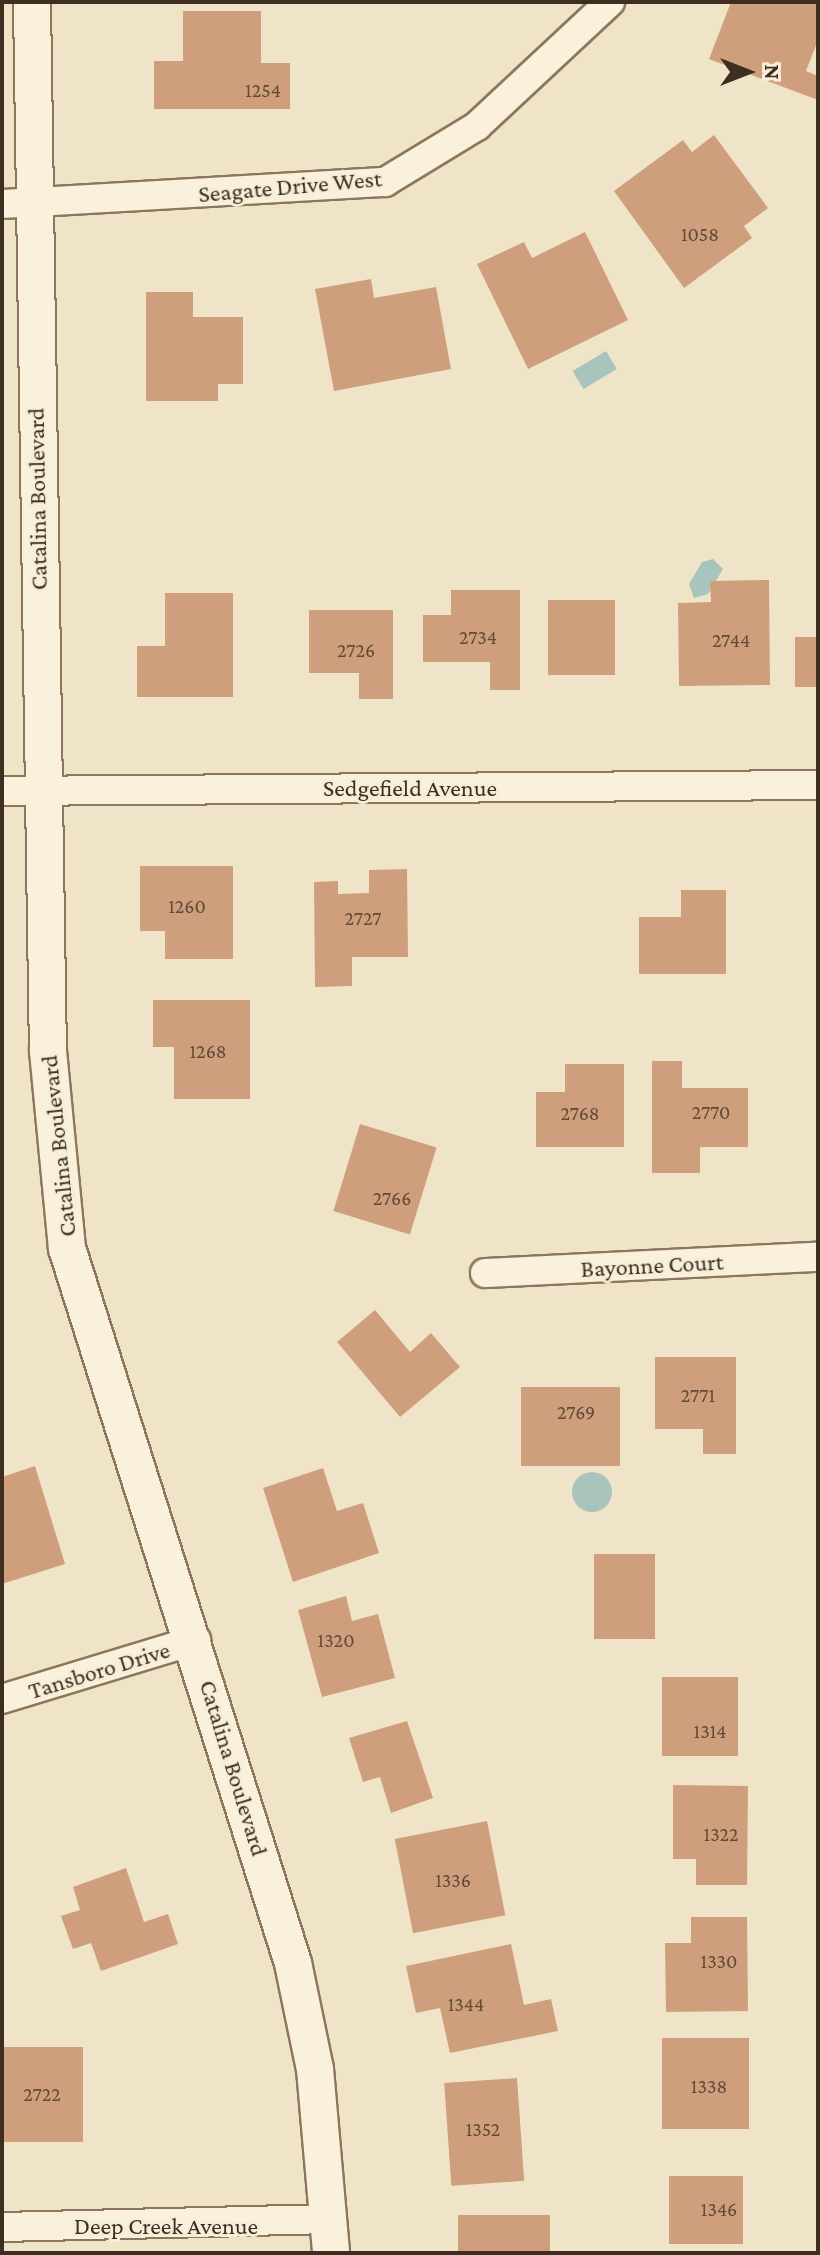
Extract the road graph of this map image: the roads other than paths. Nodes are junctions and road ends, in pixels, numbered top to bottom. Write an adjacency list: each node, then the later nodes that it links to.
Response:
1 (32, 2): 3 (street, Catalina Boulevard)
2 (610, 2): 3 (street, Seagate Drive West)
3 (17, 204): 6 (street, Catalina Boulevard)
4 (818, 785): 6 (street, Sedgefield Avenue)
5 (2, 791): 6 (street, Sedgefield Avenue)
6 (40, 791): 9 (street, Catalina Boulevard)
7 (818, 1257): 8 (street, Bayonne Court)
8 (485, 1273)
9 (196, 1640): 10 (street, Tansboro Drive); 12 (street, Catalina Boulevard)
10 (2, 1699)
11 (2, 2227): 12 (street, Deep Creek Avenue)
12 (330, 2236)

